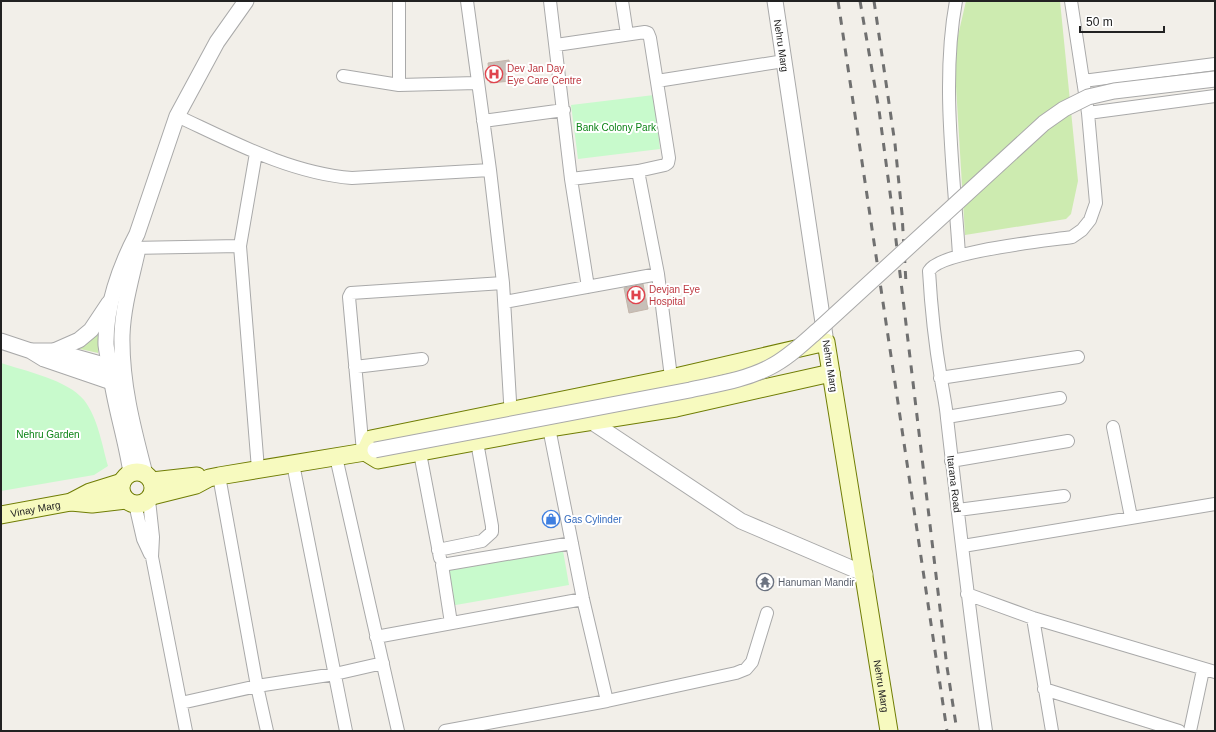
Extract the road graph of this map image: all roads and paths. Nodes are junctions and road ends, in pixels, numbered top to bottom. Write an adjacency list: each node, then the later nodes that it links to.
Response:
1 (246, 1): 22 (street)
2 (467, 1): 17 (street)
3 (550, 1): 10 (street)
4 (622, 1): 9 (street)
5 (775, 1): 11 (street, Nehru Marg)
6 (956, 1): 30 (street)
7 (1071, 1): 16 (street)
8 (399, 3): 18 (street)
9 (627, 34): 10 (street); 15 (street)
10 (556, 45): 20 (street)
11 (784, 61): 15 (street); 37 (street, Nehru Marg)
12 (1215, 64): 16 (street)
13 (343, 76): 18 (street)
14 (1215, 79): 58 (street, bridge)
15 (656, 81): 26 (street)
16 (1083, 81): 21 (street)
17 (477, 83): 18 (street); 23 (street)
18 (399, 85)
19 (1215, 96): 21 (street)
20 (564, 110): 23 (street); 27 (street)
21 (1088, 113): 30 (street)
22 (177, 116): 24 (street); 28 (street)
23 (483, 121): 25 (street)
24 (256, 153): 25 (street); 29 (street)
25 (490, 170): 32 (street)
26 (638, 171): 27 (street); 31 (street)
27 (571, 179): 33 (street)
28 (135, 243): 29 (street); 34 (street); 43 (street)
29 (240, 246): 63 (street)
30 (959, 255): 46 (street, Itarana Road)
31 (658, 274): 33 (street); 45 (street)
32 (503, 283): 35 (street); 42 (street)
33 (588, 288): 35 (street)
34 (112, 299): 39 (street); 43 (street)
35 (505, 302): 50 (street)
36 (1, 341): 38 (street)
37 (826, 342): 44 (main road, Nehru Marg); 45 (main road)
38 (31, 351): 39 (street); 47 (street)
39 (54, 351): 43 (street)
40 (1078, 357): 46 (street)
41 (422, 359): 42 (street)
42 (355, 367): 58 (street)
43 (117, 369): 47 (street)
44 (831, 373): 49 (main road); 75 (main road, Nehru Marg)
45 (671, 378): 49 (street); 50 (main road)
46 (940, 378): 51 (street, Itarana Road)
47 (118, 384): 65 (street)
48 (1060, 398): 51 (street)
49 (676, 408): 52 (main road)
50 (510, 410): 55 (street); 58 (main road)
51 (947, 417): 61 (street, Itarana Road)
52 (592, 422): 54 (main road); 75 (street)
53 (1113, 427): 70 (street)
54 (549, 428): 55 (main road); 71 (street)
55 (512, 436): 57 (main road)
56 (1068, 441): 61 (street)
57 (476, 442): 59 (main road); 73 (street)
58 (368, 451): 59 (main road); 60 (main road, Vinay Marg)
59 (420, 453): 73 (street)
60 (336, 457): 62 (main road, Vinay Marg); 81 (street)
61 (951, 461): 68 (street, Itarana Road)
62 (293, 464): 63 (main road, Vinay Marg); 84 (street)
63 (258, 469): 64 (main road, Vinay Marg)
64 (214, 477): 65 (main road, Vinay Marg); 85 (street)
65 (139, 489): 69 (main road, Vinay Marg); 88 (street)
66 (1064, 496): 68 (street)
67 (1215, 504): 70 (street)
68 (958, 510): 72 (street, Itarana Road)
69 (1, 515)
70 (1131, 517): 72 (street)
71 (572, 543): 74 (street); 77 (street)
72 (963, 546): 76 (street, Itarana Road)
73 (438, 550): 74 (street)
74 (442, 566): 80 (street)
75 (864, 574): 95 (main road, Nehru Marg)
76 (967, 594): 79 (street); 96 (street, Itarana Road)
77 (583, 599): 80 (street); 87 (street)
78 (767, 613): 87 (street)
79 (1033, 618): 83 (street); 86 (street)
80 (451, 623): 81 (street)
81 (376, 637): 82 (street)
82 (383, 663): 84 (street); 93 (street)
83 (1209, 671): 99 (street)
84 (334, 674): 85 (street); 92 (street)
85 (257, 686): 88 (street); 91 (street)
86 (1044, 689): 97 (street); 98 (street)
87 (607, 701): 89 (street)
88 (181, 704): 90 (street)
89 (489, 727): 94 (street)
90 (186, 731)
91 (267, 731)
92 (346, 731)
93 (398, 731)
94 (445, 731)
95 (888, 731)
96 (986, 731)
97 (1052, 731)
98 (1179, 731)
99 (1190, 731)

